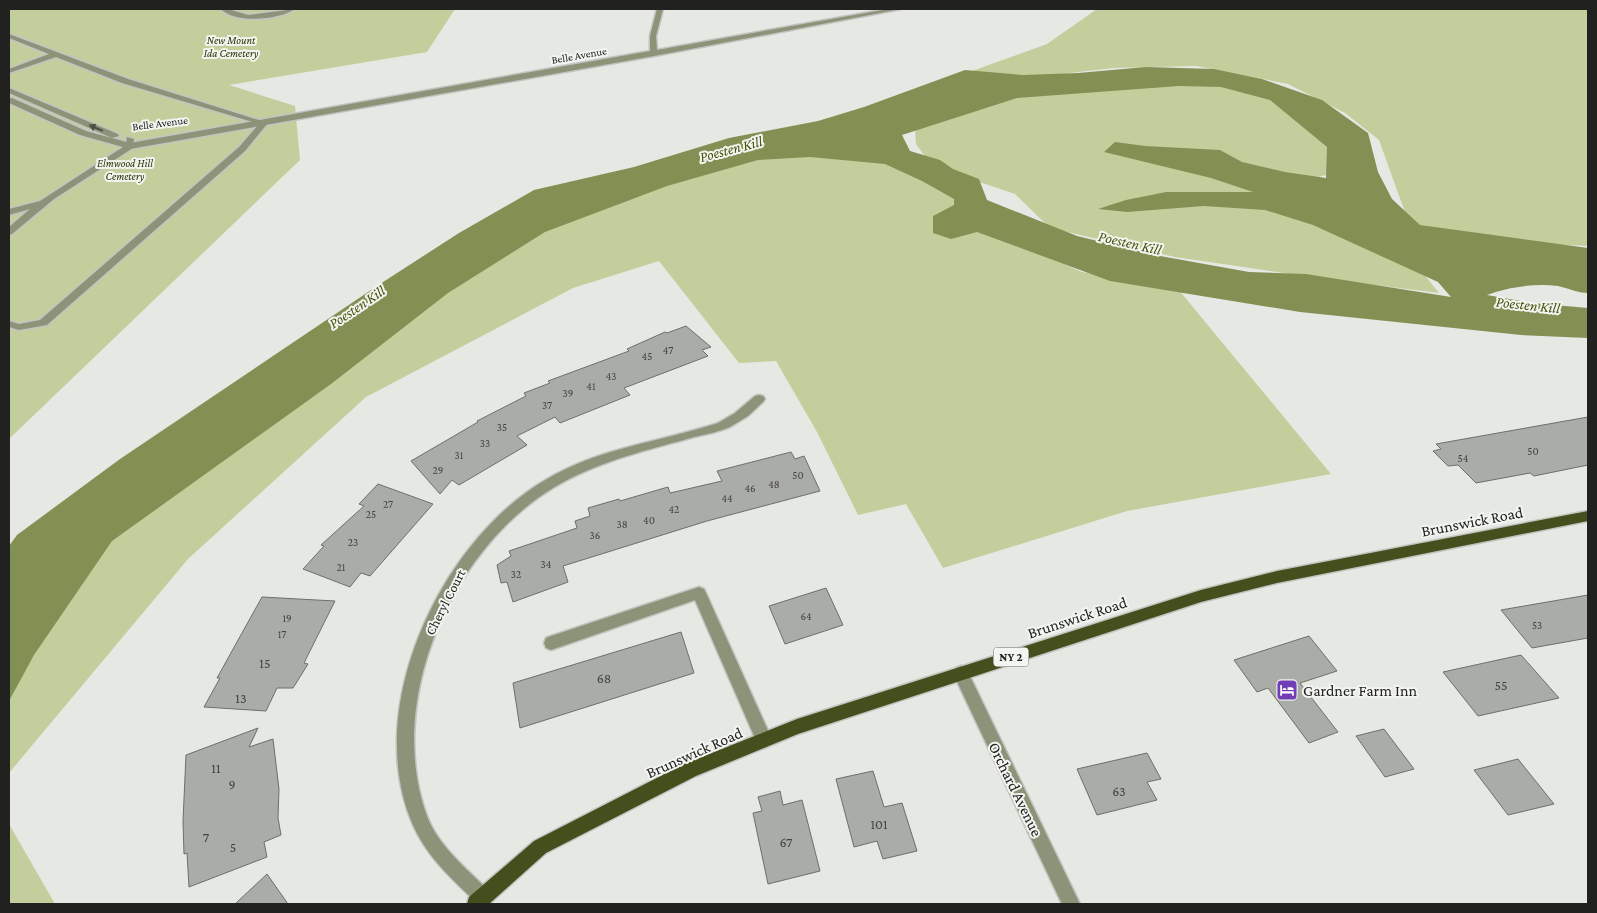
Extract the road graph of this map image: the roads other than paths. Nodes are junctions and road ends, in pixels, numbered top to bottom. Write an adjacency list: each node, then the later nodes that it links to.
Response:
1 (224, 9): 2 (street)
2 (292, 9)
3 (660, 9): 7 (street)
4 (898, 9): 7 (street, Belle Avenue)
5 (9, 36): 6 (street)
6 (56, 54): 8 (street); 11 (street)
7 (654, 54): 11 (street, Belle Avenue)
8 (9, 71)
9 (9, 90): 12 (street, Belle Avenue, one-way to 9)
10 (9, 100): 12 (street, Belle Avenue)
11 (264, 123): 12 (street, Belle Avenue); 16 (street)
12 (130, 143): 13 (street)
13 (44, 203): 14 (street); 15 (street)
14 (9, 212)
15 (9, 232)
16 (9, 324)
17 (759, 399): 22 (street, Cheryl Court)
18 (1588, 516): 20 (main road, Brunswick Road / NY 2)
19 (551, 642): 21 (street)
20 (960, 673): 21 (main road, Brunswick Road / NY 2); 23 (street, Orchard Avenue)
21 (764, 740): 22 (main road, Brunswick Road / NY 2)
22 (480, 901)
23 (1071, 904)

